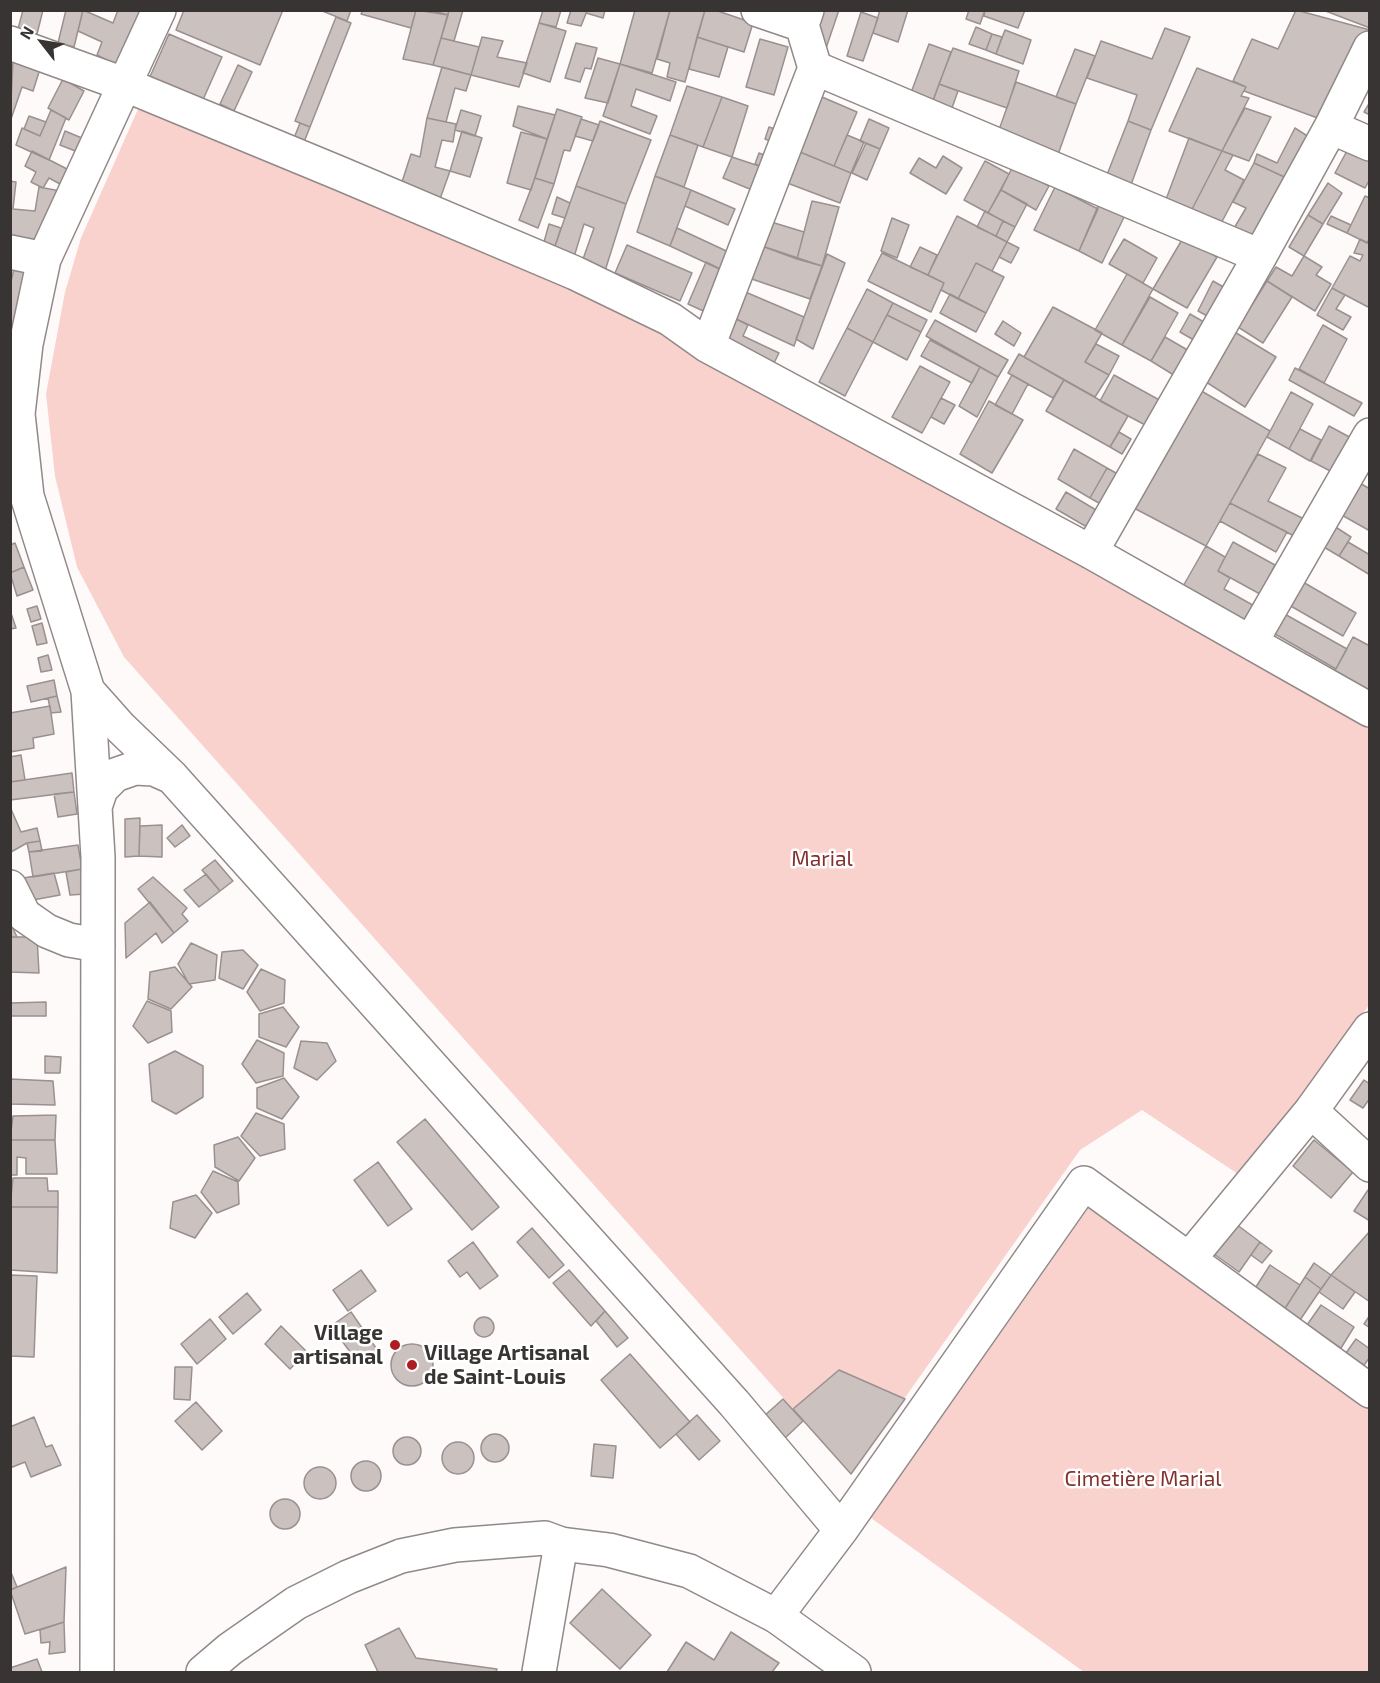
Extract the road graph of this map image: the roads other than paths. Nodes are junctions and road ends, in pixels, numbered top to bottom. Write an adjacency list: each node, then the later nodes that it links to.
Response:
1 (159, 10): 7 (main road)
2 (758, 10): 3 (main road)
3 (804, 18): 6 (main road)
4 (10, 43): 7 (main road)
5 (1370, 48): 8 (main road)
6 (815, 68): 11 (main road); 13 (main road)
7 (126, 85): 12 (main road); 13 (main road)
8 (1331, 127): 9 (main road); 11 (main road)
9 (1370, 144)
10 (10, 252): 12 (main road)
11 (1260, 256): 15 (main road)
12 (44, 259): 17 (main road)
13 (708, 346): 15 (main road)
14 (1370, 435): 16 (main road)
15 (1091, 552): 16 (main road)
16 (1251, 642): 18 (main road)
17 (88, 691): 19 (main road); 20 (main road)
18 (1370, 710)
19 (172, 777): 20 (main road); 28 (main road)
20 (95, 807): 22 (main road)
21 (10, 887): 22 (main road)
22 (98, 945): 31 (main road)
23 (1370, 1029): 24 (main road)
24 (1311, 1111): 25 (main road); 26 (main road)
25 (1370, 1165)
26 (1189, 1258): 27 (main road); 28 (main road)
27 (1370, 1391)
28 (841, 1530): 30 (main road)
29 (561, 1544): 30 (main road); 32 (main road); 33 (main road)
30 (776, 1616): 34 (main road)
31 (98, 1672)
32 (203, 1672)
33 (539, 1672)
34 (854, 1672)

